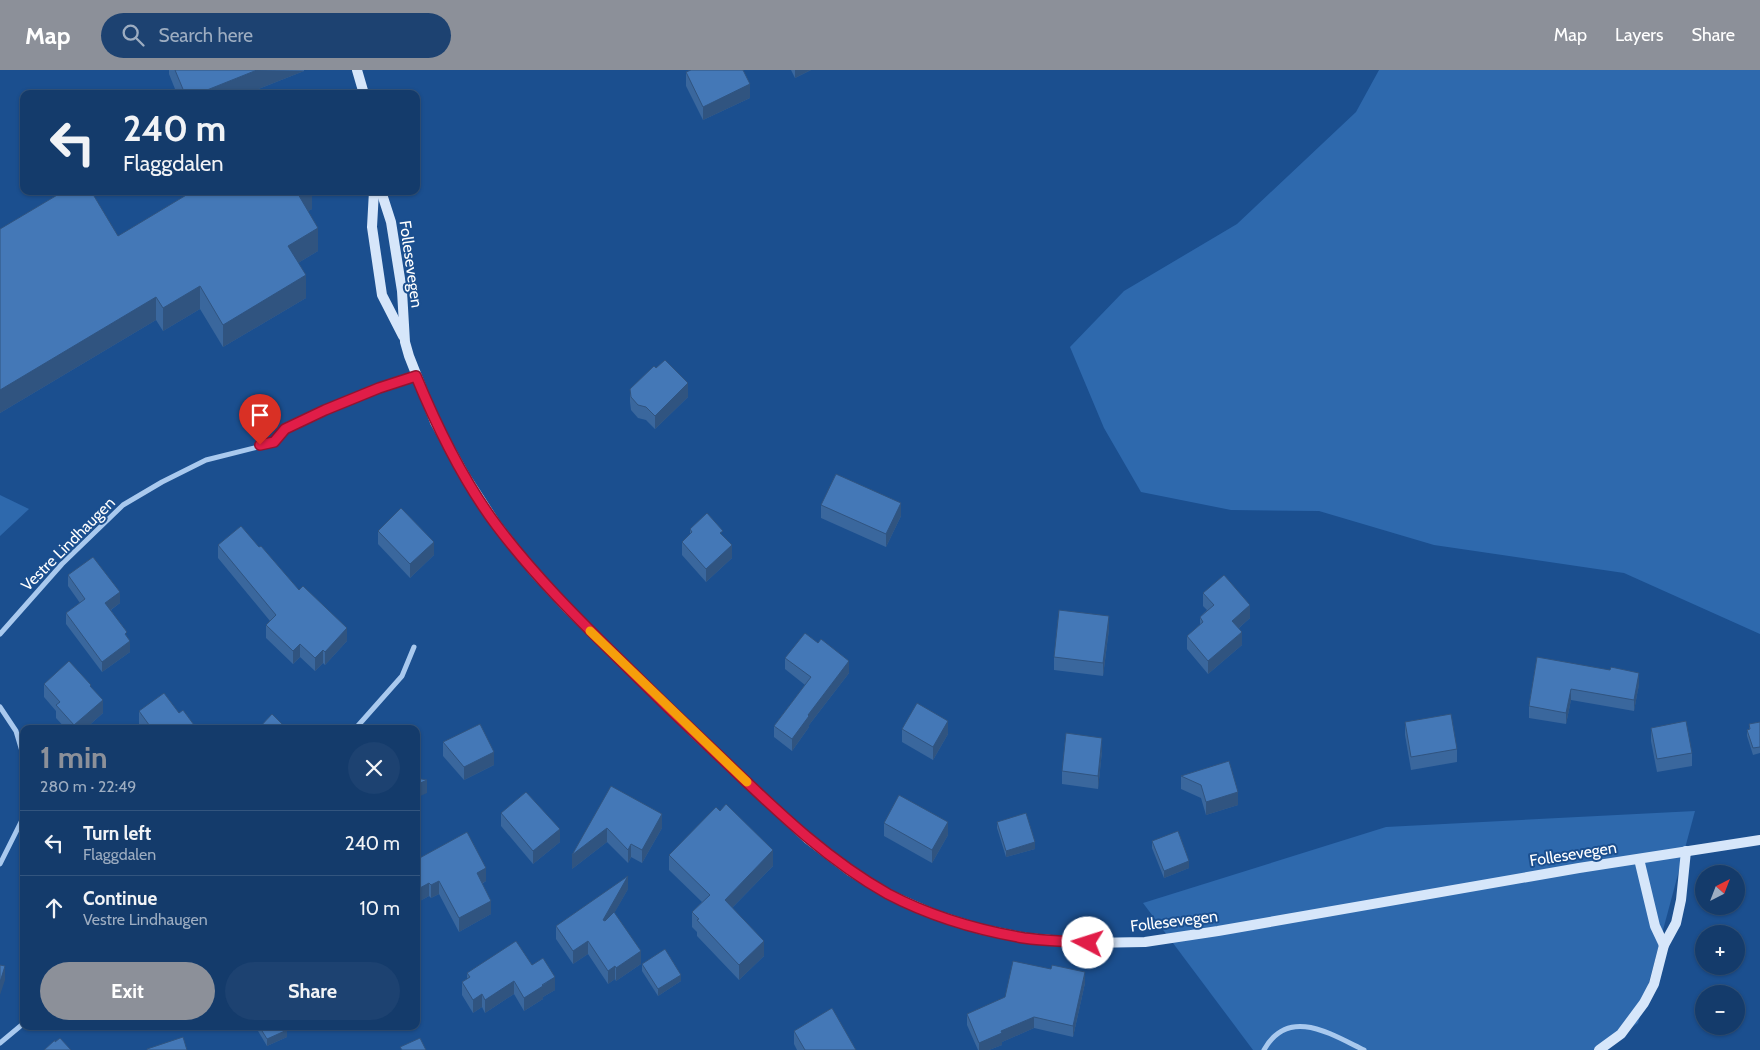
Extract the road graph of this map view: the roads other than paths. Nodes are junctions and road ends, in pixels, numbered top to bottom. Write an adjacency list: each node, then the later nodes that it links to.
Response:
1 (357, 70): 2 (main road)
2 (363, 90)
3 (374, 195): 5 (main road, Follesevegen)
4 (382, 195): 5 (main road, Follesevegen)
5 (406, 342): 6 (main road, Follesevegen)
6 (416, 376): 7 (street, Vestre Lindhaugen); 15 (main road, Follesevegen)
7 (0, 634)
8 (414, 647): 10 (street)
9 (0, 707): 11 (street)
10 (359, 725)
11 (20, 739)
12 (20, 824): 16 (street)
13 (1760, 840): 14 (main road, Follesevegen)
14 (1686, 852): 15 (main road, Follesevegen); 17 (main road)
15 (1639, 859): 17 (main road)
16 (0, 864)
17 (1664, 946): 22 (main road)
18 (20, 1026): 19 (street)
19 (0, 1043)
20 (1264, 1050): 21 (street)
21 (1364, 1050)
22 (1599, 1050)

